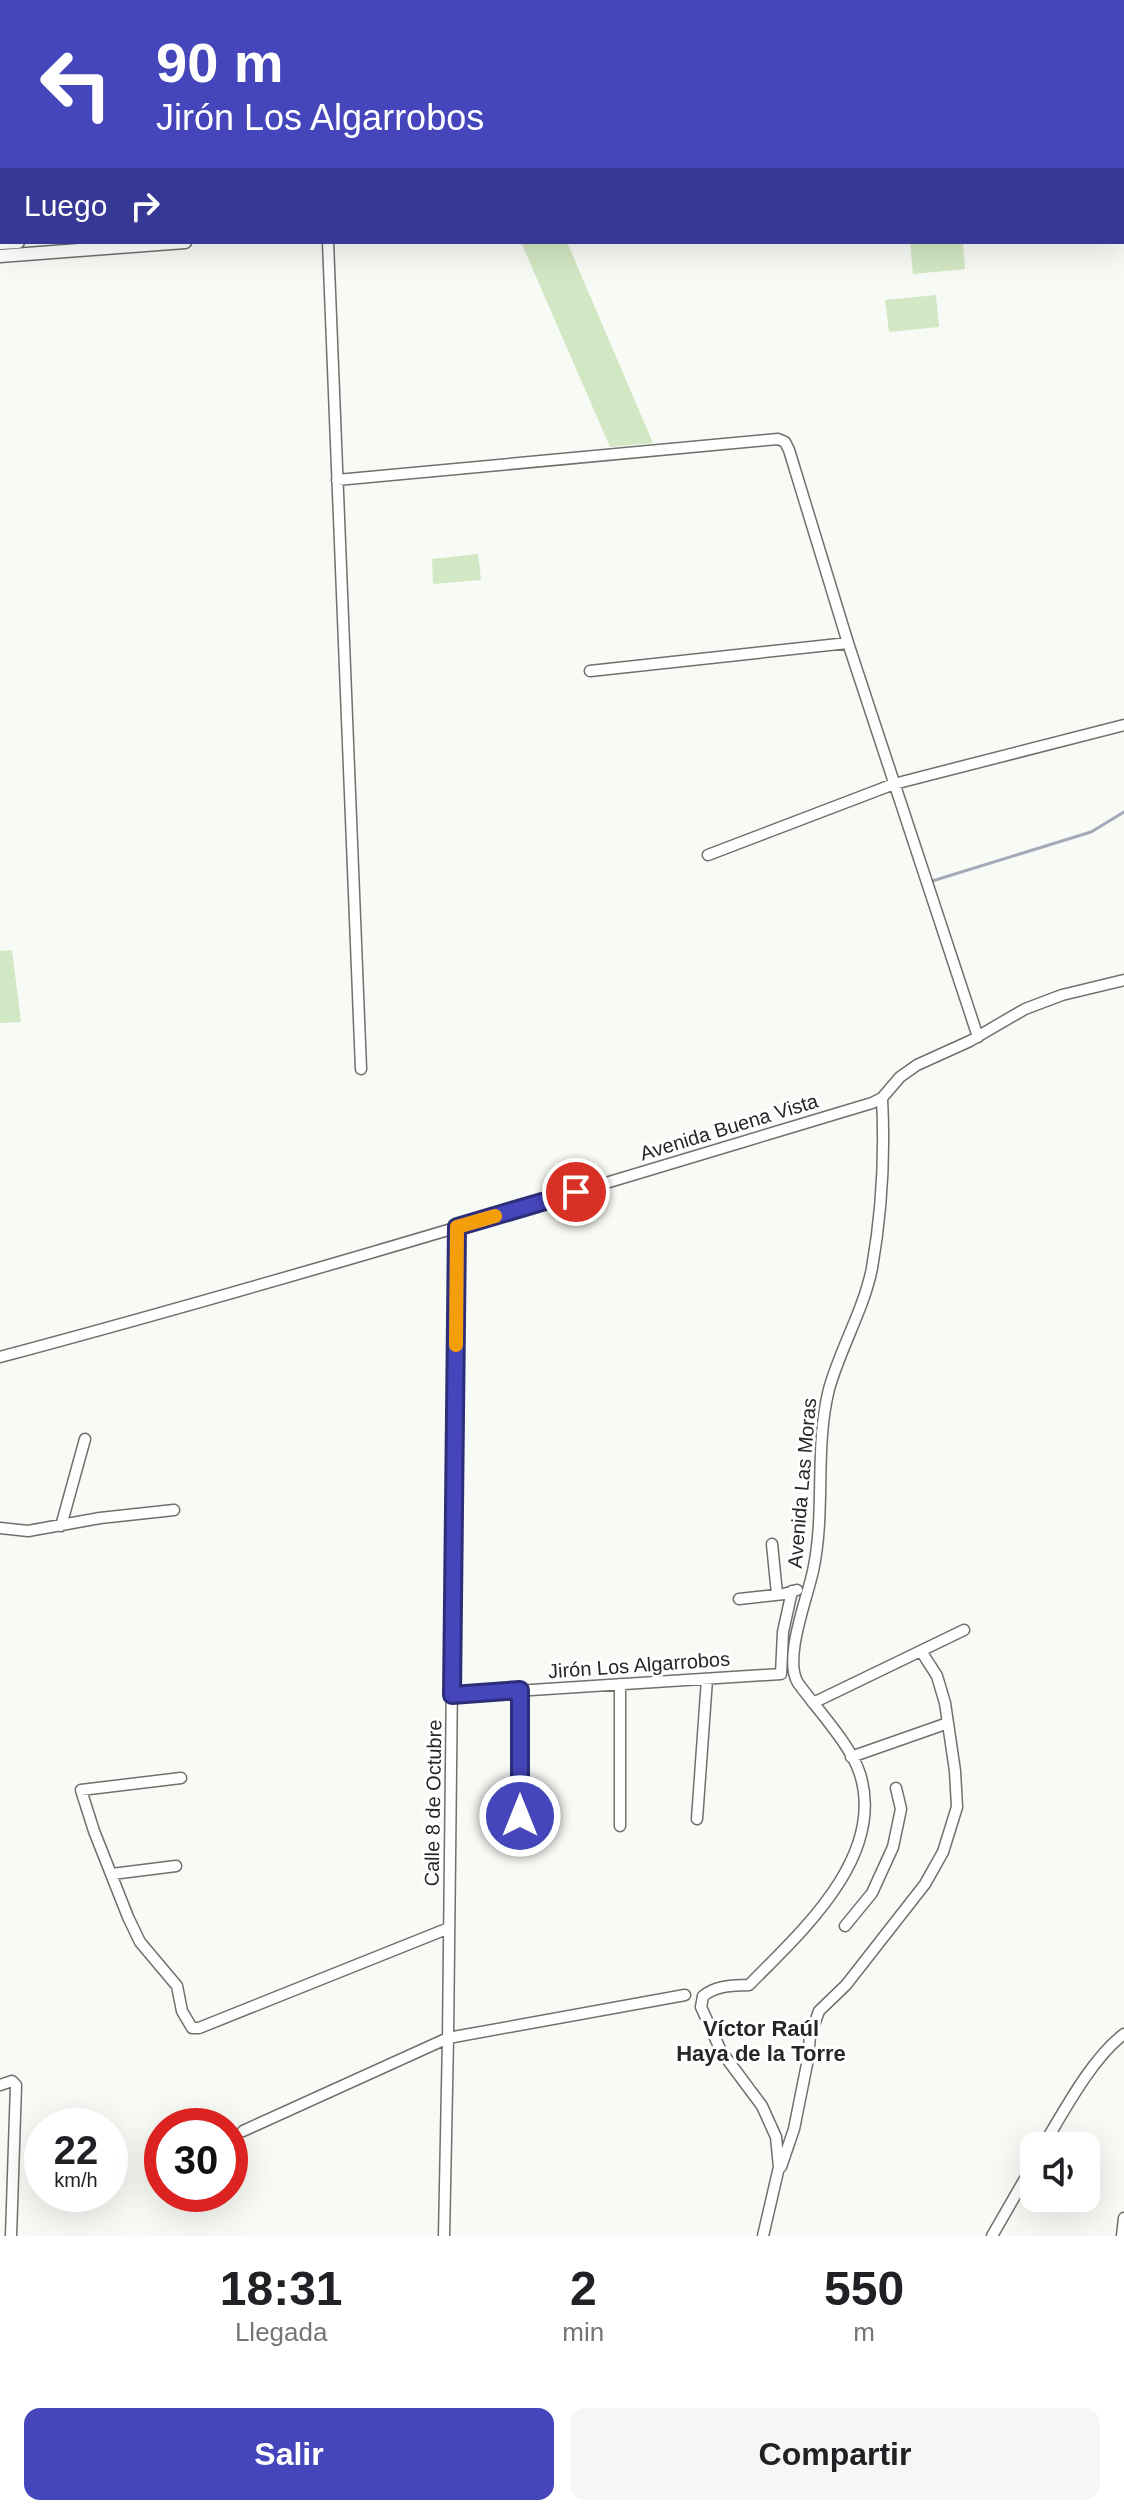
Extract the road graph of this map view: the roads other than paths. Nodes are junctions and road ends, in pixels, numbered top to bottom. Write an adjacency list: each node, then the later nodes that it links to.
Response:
1 (159, 244): 3 (main road)
2 (328, 244): 4 (street)
3 (0, 256)
4 (337, 480): 5 (street); 12 (street)
5 (848, 643): 6 (street); 8 (street)
6 (590, 671)
7 (1124, 725): 8 (street)
8 (894, 784): 9 (street); 11 (street)
9 (708, 855)
10 (1124, 980): 11 (street, Avenida Buena Vista)
11 (978, 1037): 13 (street, Avenida Buena Vista)
12 (361, 1069)
13 (882, 1098): 14 (street, Avenida Buena Vista); 21 (street, Avenida Las Moras)
14 (457, 1227): 15 (street, Avenida Buena Vista); 30 (street, Calle 8 de Octubre)
15 (0, 1357)
16 (85, 1439): 18 (street)
17 (174, 1510): 18 (street)
18 (61, 1526): 19 (street)
19 (0, 1528)
20 (772, 1544): 23 (street)
21 (810, 1585): 22 (street); 31 (street, Avenida Las Moras)
22 (792, 1591): 23 (street); 27 (street, Jirón Los Algarrobos)
23 (777, 1594): 24 (street)
24 (739, 1599)
25 (964, 1630): 26 (street)
26 (921, 1651): 31 (street); 32 (street)
27 (707, 1679): 28 (street, Jirón Los Algarrobos); 37 (street)
28 (620, 1684): 29 (street, Jirón Los Algarrobos); 38 (street)
29 (520, 1690): 30 (street, Jirón Los Algarrobos); 36 (street)
30 (452, 1695): 42 (street, Calle 8 de Octubre)
31 (813, 1703): 33 (street, Avenida Las Moras)
32 (948, 1723): 33 (street); 49 (street)
33 (851, 1757): 49 (street, Avenida Las Moras)
34 (181, 1778): 40 (street)
35 (896, 1788): 41 (street)
36 (520, 1816)
37 (697, 1819)
38 (620, 1826)
39 (176, 1866): 40 (street)
40 (112, 1874): 42 (street)
41 (845, 1926)
42 (449, 1928): 45 (street, Calle 8 de Octubre)
43 (685, 1995): 45 (street)
44 (1124, 2034): 48 (street)
45 (448, 2038): 47 (street); 53 (street, Calle 8 de Octubre)
46 (0, 2085): 52 (street)
47 (248, 2129)
48 (1051, 2132)
49 (776, 2180): 54 (street, Avenida Las Moras)
50 (1020, 2190): 55 (street)
51 (1124, 2218): 56 (street)
52 (11, 2236)
53 (444, 2236)
54 (763, 2236)
55 (992, 2236)
56 (1122, 2236)

